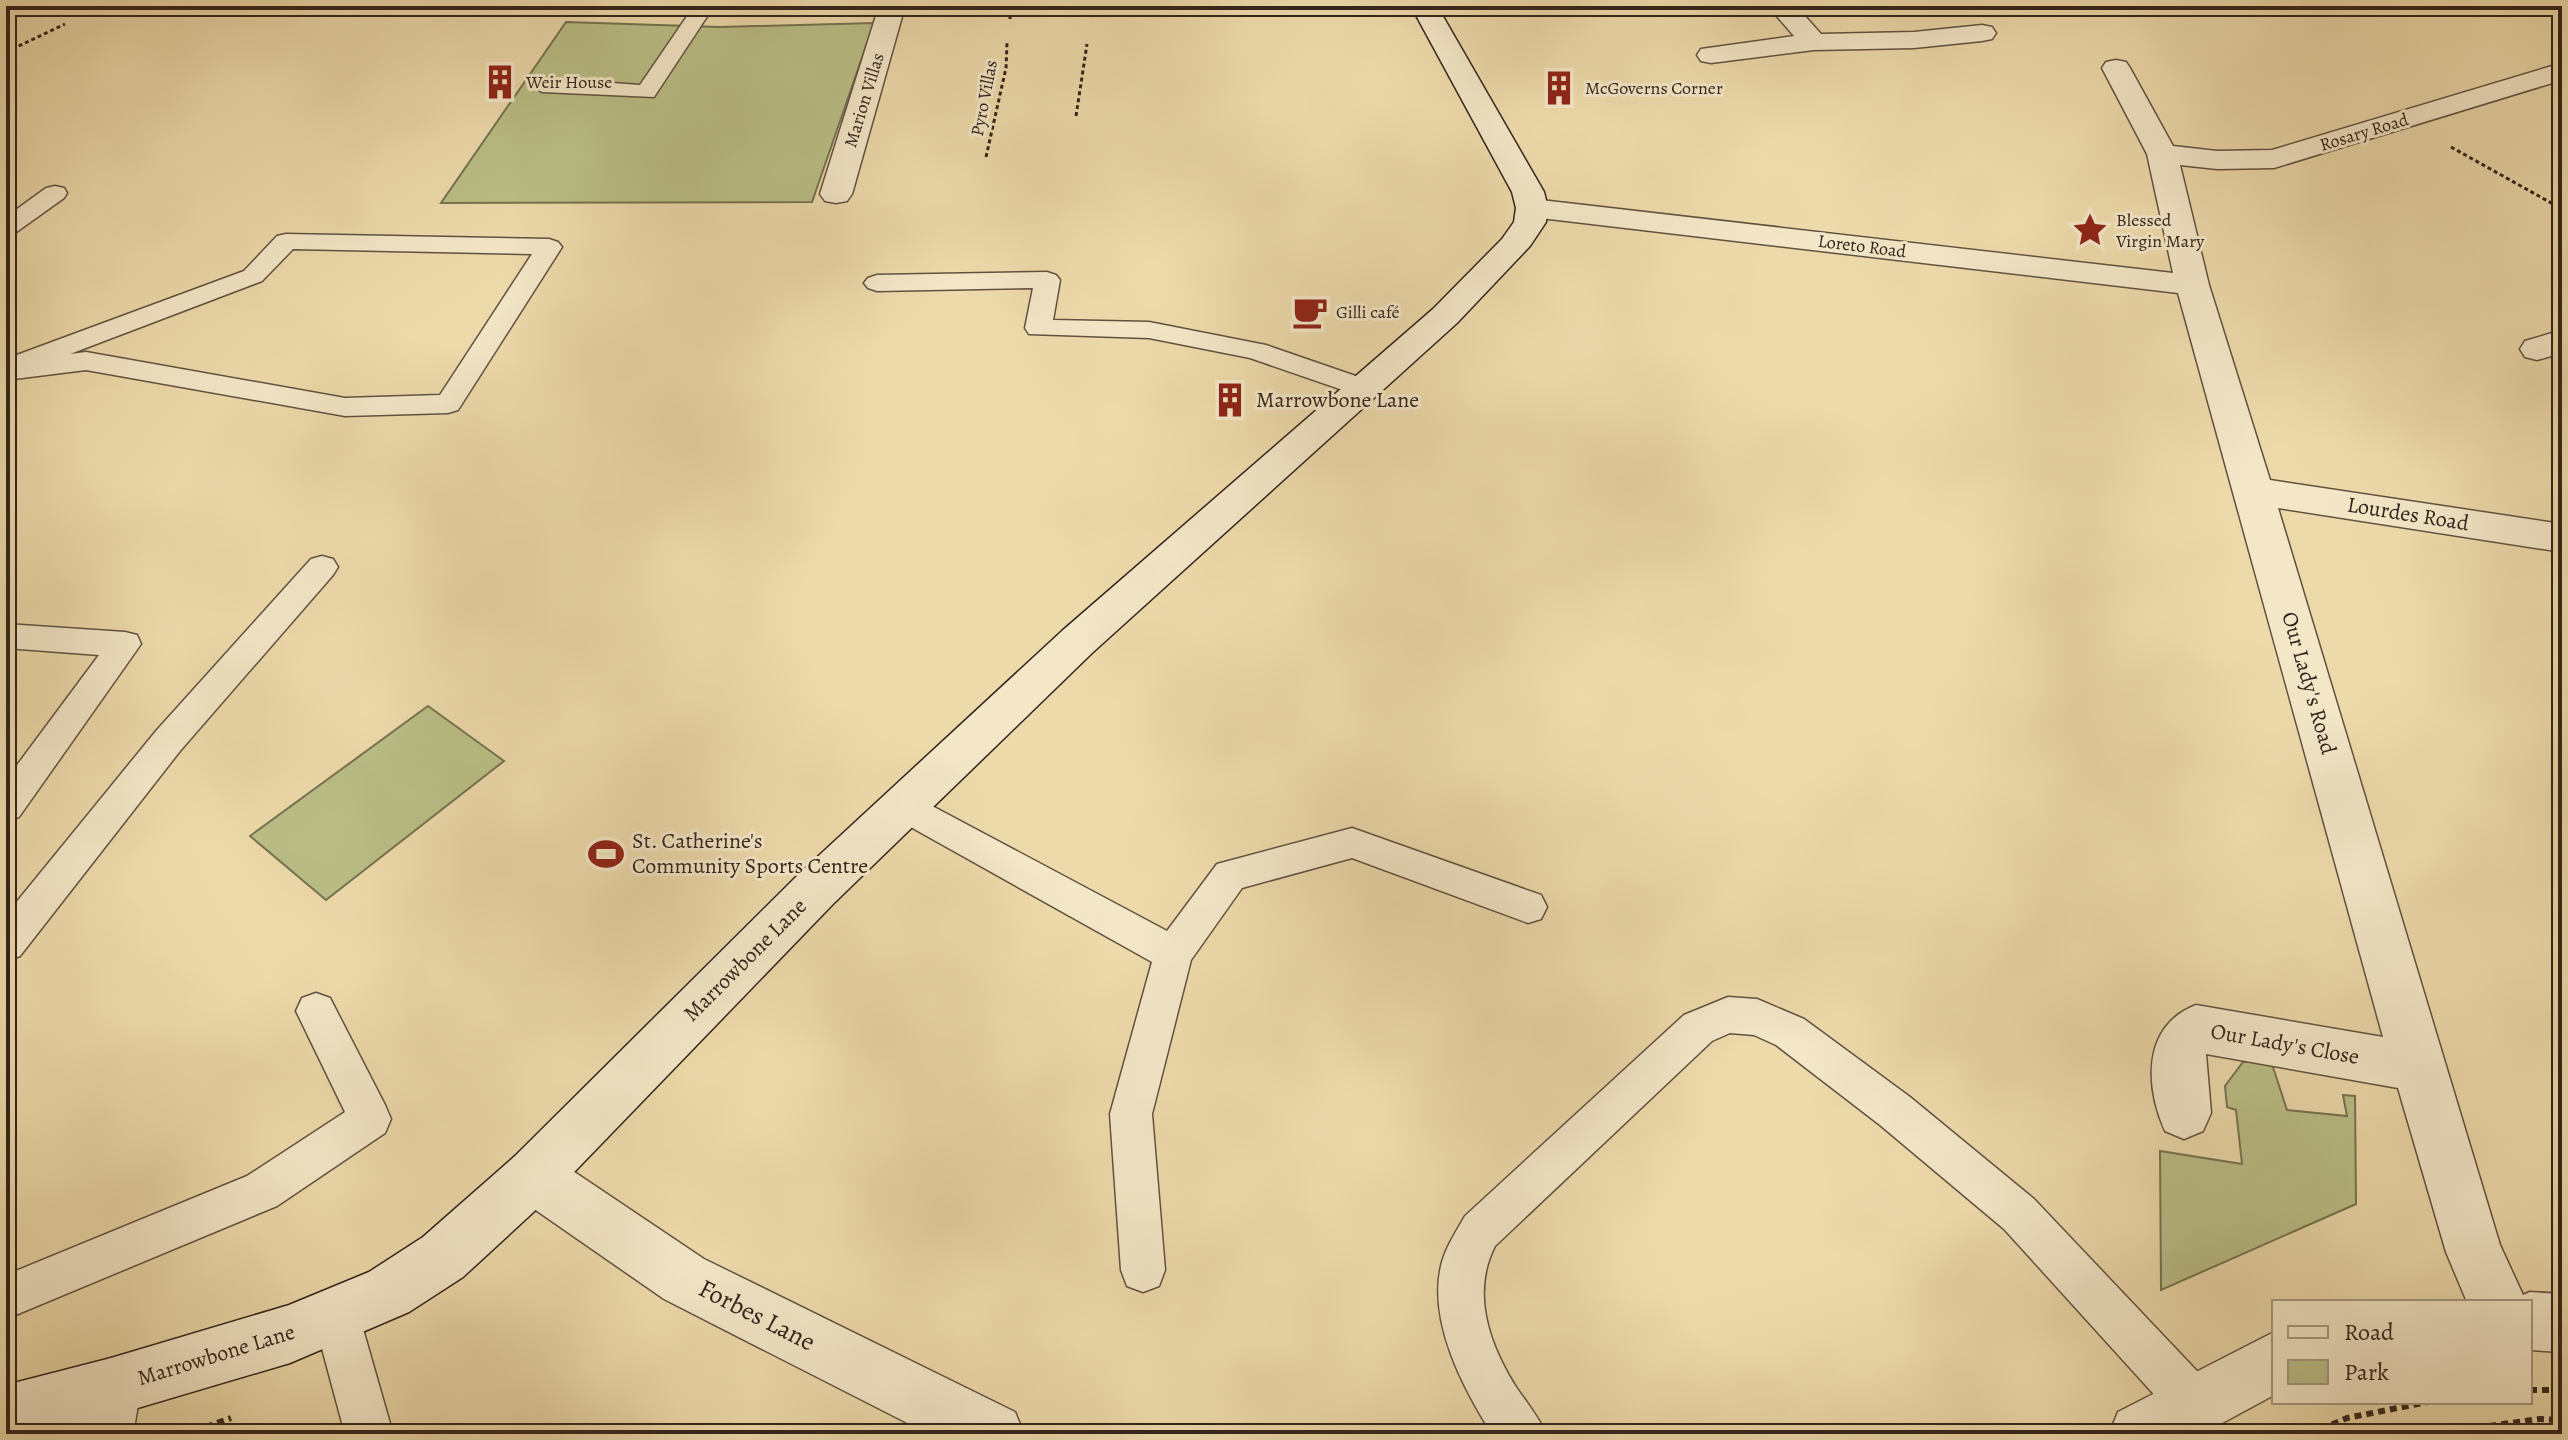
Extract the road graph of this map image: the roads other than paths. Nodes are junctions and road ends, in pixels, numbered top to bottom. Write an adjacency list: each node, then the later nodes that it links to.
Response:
1 (704, 6): 10 (lane)
2 (892, 6): 13 (street, Marion Villas)
3 (1424, 6): 14 (street)
4 (1781, 6): 6 (street)
5 (1982, 33): 6 (street)
6 (1814, 42): 7 (street)
7 (1711, 55)
8 (2116, 68): 11 (street, Our Lady's Road)
9 (2562, 71): 11 (street, Rosary Road)
10 (542, 85)
11 (2162, 154): 17 (street, Our Lady's Road)
12 (55, 193): 15 (lane)
13 (836, 194)
14 (1532, 208): 17 (street, Loreto Road); 19 (street, Marrowbone Lane)
15 (6, 228)
16 (877, 283): 19 (lane)
17 (2192, 285): 20 (street, Our Lady's Road)
18 (6, 370): 18 (lane)
19 (1363, 388): 24 (street, Marrowbone Lane)
20 (2254, 491): 21 (street, Lourdes Road); 30 (street, Our Lady's Road)
21 (2562, 538)
22 (322, 567): 27 (lane)
23 (6, 636): 25 (lane)
24 (904, 806): 28 (lane); 32 (street, Marrowbone Lane)
25 (6, 807)
26 (1528, 907): 28 (lane)
27 (6, 944)
28 (1173, 954): 33 (lane)
29 (316, 1011): 34 (lane)
30 (2418, 1067): 31 (street, Our Lady's Close); 35 (street, Our Lady's Road)
31 (2184, 1113)
32 (533, 1176): 36 (street, Marrowbone Lane); 44 (street, Forbes Lane)
33 (1143, 1270)
34 (6, 1297)
35 (2496, 1300)
36 (336, 1315): 41 (street, Marrowbone Lane); 43 (lane)
37 (2532, 1321): 38 (street)
38 (2562, 1323)
39 (2272, 1363): 40 (street)
40 (2196, 1405): 45 (lane); 46 (street)
41 (107, 1411): 42 (street, Marrowbone Lane)
42 (6, 1415)
43 (369, 1434)
44 (993, 1434)
45 (1522, 1434)
46 (2140, 1434)

